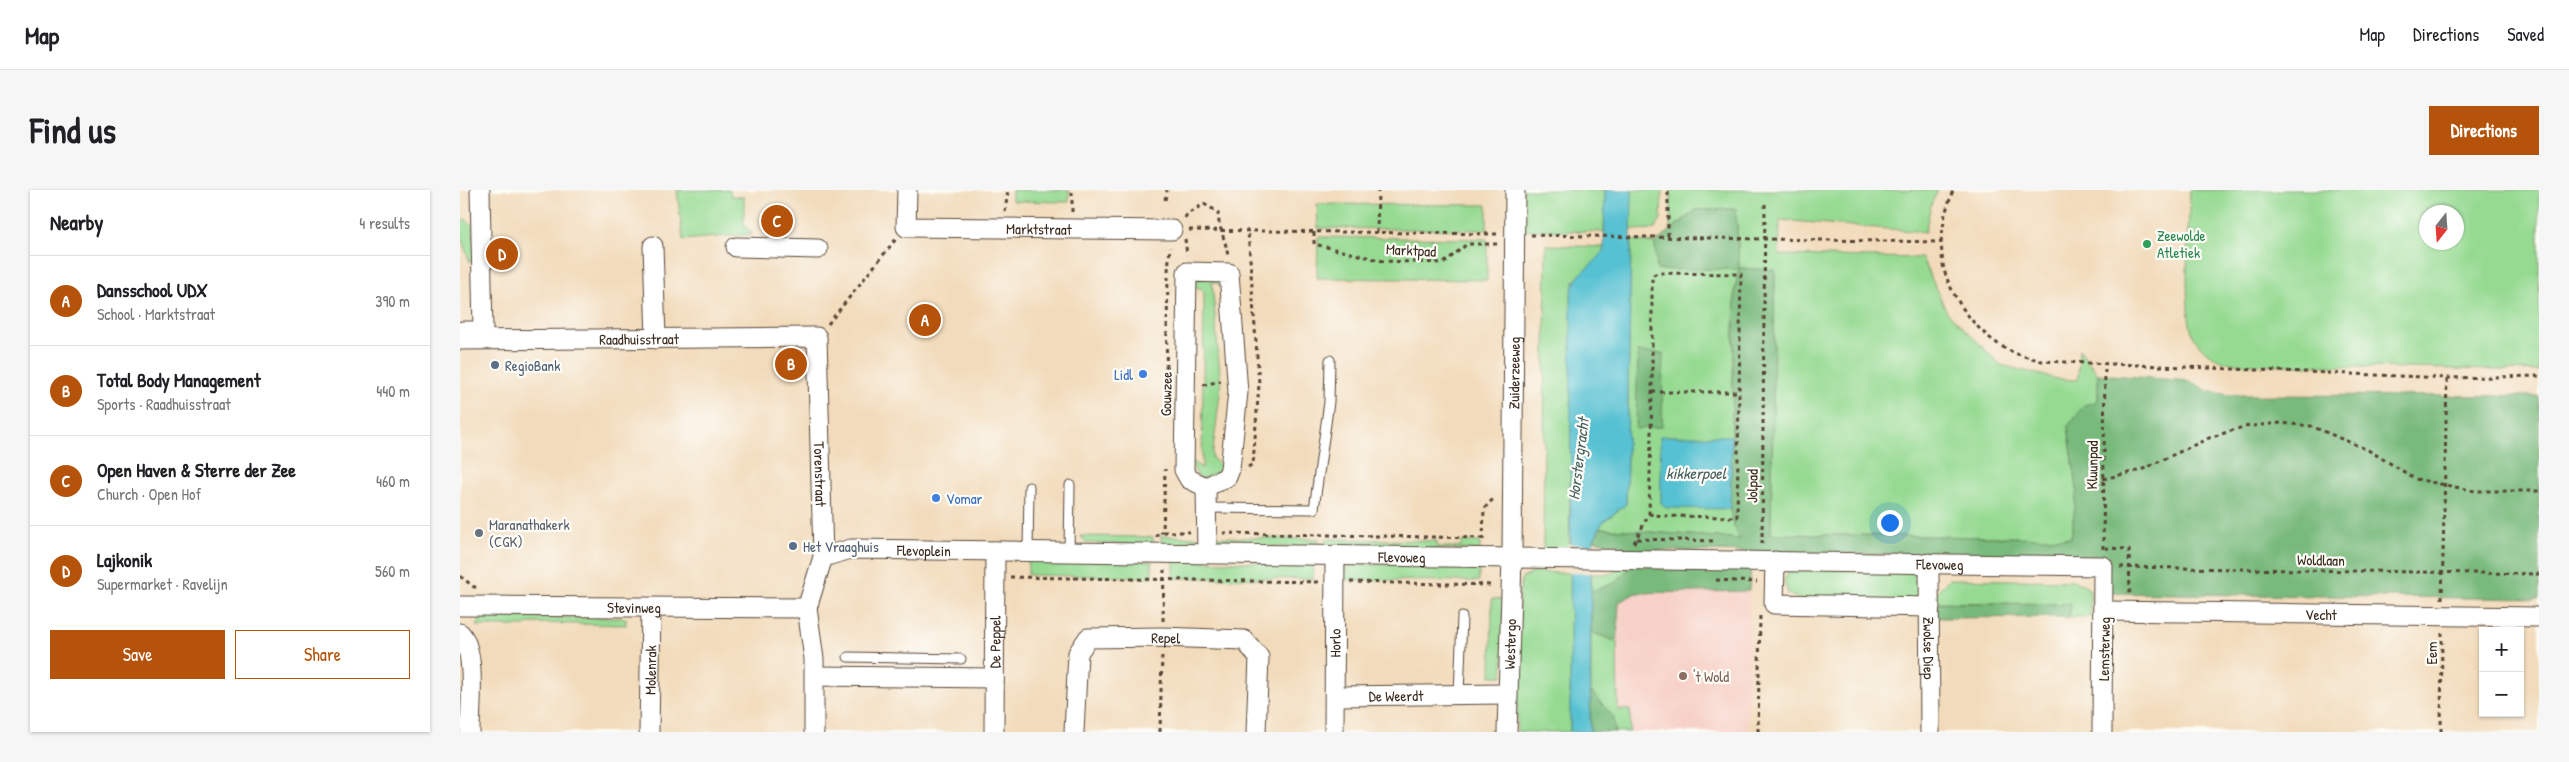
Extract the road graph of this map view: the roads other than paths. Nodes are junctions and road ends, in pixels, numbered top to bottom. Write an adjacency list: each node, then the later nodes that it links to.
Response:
1 (480, 190): 8 (street)
2 (907, 190): 4 (street, Marktstraat)
3 (1515, 190): 23 (street, Zuiderzeeweg)
4 (1178, 230)
5 (653, 246): 10 (street)
6 (736, 247): 7 (street)
7 (818, 249)
8 (460, 331)
9 (818, 337): 10 (street, Raadhuisstraat); 22 (street, Torenstraat)
10 (656, 339): 11 (street, Raadhuisstraat)
11 (460, 340)
12 (1330, 360): 16 (lane)
13 (1070, 485): 19 (lane)
14 (1206, 487): 14 (street, Gouwzee); 16 (street)
15 (1029, 488): 18 (lane)
16 (1206, 508): 20 (street)
17 (995, 551): 18 (street, Flevoplein); 22 (street, Flevoplein); 38 (street, De Peppel)
18 (1028, 552): 19 (street, Flevoweg)
19 (1069, 552): 20 (street, Flevoweg)
20 (1207, 553): 21 (street, Flevoweg)
21 (1335, 555): 23 (street, Flevoweg); 41 (street, Horlo)
22 (822, 557): 30 (street, Torenstraat)
23 (1512, 557): 24 (street, Flevoweg); 39 (street, Westergo)
24 (1768, 561): 25 (street, Flevoweg); 28 (street)
25 (1929, 564): 26 (street, Flevoweg); 28 (street, Zwolse Diep)
26 (2103, 566): 31 (street, Lemsterweg)
27 (460, 606): 29 (street, Stevinweg)
28 (1930, 607): 50 (street, Zwolse Diep)
29 (651, 608): 30 (street, Stevinweg); 43 (street, Molenrak)
30 (807, 608): 37 (street)
31 (2104, 611): 32 (street, Vecht); 51 (street, Lemsterweg)
32 (2539, 617)
33 (1462, 618): 40 (lane)
34 (463, 635): 42 (street)
35 (848, 657): 36 (lane)
36 (961, 659)
37 (815, 668): 38 (street); 44 (street)
38 (994, 678): 45 (street, De Peppel)
39 (1507, 694): 40 (street, De Weerdt); 49 (street, Westergo)
40 (1459, 695): 41 (street, De Weerdt)
41 (1335, 696): 48 (street, Horlo)
42 (470, 732)
43 (649, 732)
44 (814, 732)
45 (994, 732)
46 (1074, 732): 47 (street, Repel)
47 (1256, 732)
48 (1334, 732)
49 (1507, 732)
50 (1930, 732)
51 (2102, 732)

